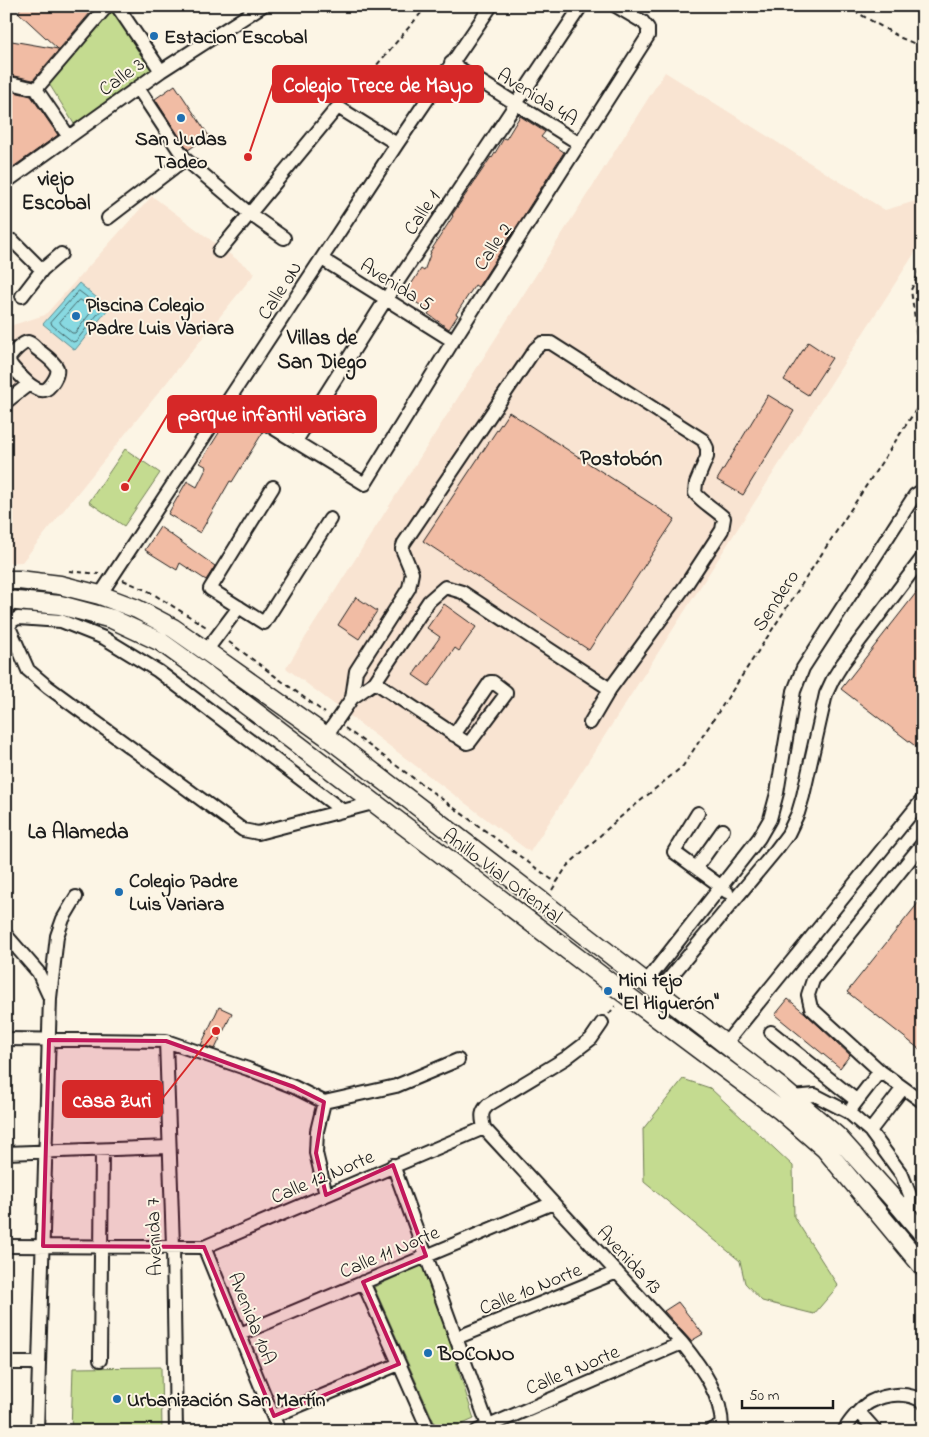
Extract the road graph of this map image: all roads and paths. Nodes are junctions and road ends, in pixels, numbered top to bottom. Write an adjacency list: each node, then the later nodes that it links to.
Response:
1 (107, 6): 14 (street)
2 (117, 6): 11 (street)
3 (262, 6): 11 (street, Calle 3)
4 (427, 6): 16 (path)
5 (491, 6): 10 (street, Calle 0N)
6 (581, 6): 15 (street, Calle 1)
7 (616, 6): 19 (street, Calle 2)
8 (846, 6): 9 (path)
9 (923, 47)
10 (451, 63): 15 (street, Avenida 4A); 18 (street, Calle 0N)
11 (161, 71): 13 (street, Calle 3)
12 (6, 82): 14 (street)
13 (138, 88): 17 (street, Calle 3); 20 (street)
14 (36, 89): 17 (street)
15 (516, 103): 19 (street, Avenida 4A); 32 (street, Calle 1)
16 (340, 108): 18 (street); 22 (street)
17 (69, 137): 21 (street, Calle 3)
18 (397, 144): 28 (street, Calle 0N)
19 (580, 144): 33 (street, Calle 2)
20 (185, 159): 22 (street); 23 (street)
21 (6, 182)
22 (250, 214): 24 (street); 26 (street)
23 (108, 218)
24 (284, 238)
25 (6, 240): 30 (street)
26 (219, 250)
27 (62, 254): 30 (street)
28 (322, 259): 32 (street, Avenida 5); 35 (street, Calle 0N)
29 (923, 264): 68 (path, Sendero)
30 (42, 270): 31 (street)
31 (22, 296)
32 (386, 299): 33 (street, Avenida 5); 37 (street, Calle 1)
33 (453, 341): 37 (street, Calle 2)
34 (30, 384): 36 (street)
35 (229, 401): 37 (street); 42 (street, Calle 0N)
36 (6, 402)
37 (296, 441)
38 (273, 487): 48 (street)
39 (923, 490): 63 (street)
40 (330, 518): 48 (street)
41 (923, 557): 65 (street)
42 (112, 575): 45 (street, Calle 0N); 49 (path)
43 (6, 580): 45 (highway, Anillo Vial Oriental)
44 (409, 588): 47 (street); 52 (street); 53 (street)
45 (100, 595): 50 (highway, Anillo Vial Oriental)
46 (6, 600): 59 (highway, Anillo Vial Oriental)
47 (429, 601): 51 (street); 52 (street)
48 (239, 607): 49 (street)
49 (218, 635): 50 (street); 54 (path)
50 (206, 651): 57 (highway, Anillo Vial Oriental)
51 (375, 682): 53 (street); 56 (street)
52 (610, 689): 55 (street)
53 (352, 698): 54 (street)
54 (336, 721): 57 (street); 68 (path)
55 (590, 722)
56 (454, 735): 56 (street)
57 (326, 736): 72 (highway, Anillo Vial Oriental)
58 (923, 799): 82 (street)
59 (374, 803): 60 (street); 75 (highway, Anillo Vial Oriental)
60 (343, 811): 60 (street)
61 (698, 812): 67 (street)
62 (723, 830): 67 (street)
63 (760, 838): 65 (street); 69 (street)
64 (923, 843): 66 (street)
65 (776, 850): 71 (street)
66 (919, 856): 84 (street)
67 (696, 868): 69 (street)
68 (557, 882): 72 (path, Sendero)
69 (721, 886): 71 (street); 74 (street)
70 (76, 897): 76 (street)
71 (734, 898): 74 (street)
72 (544, 903): 74 (highway, Anillo Vial Oriental)
73 (6, 935): 76 (street)
74 (652, 987): 82 (highway, Anillo Vial Oriental)
75 (624, 994): 77 (path); 108 (highway, Anillo Vial Oriental)
76 (50, 998): 80 (street)
77 (602, 1023): 91 (street)
78 (772, 1032): 87 (street)
79 (6, 1039): 80 (street)
80 (49, 1040): 81 (street); 95 (street)
81 (166, 1041): 88 (street); 93 (street, Avenida 7)
82 (726, 1044): 86 (highway, Anillo Vial Oriental)
83 (458, 1060): 88 (street)
84 (880, 1071): 85 (street); 87 (street)
85 (903, 1088): 89 (street); 92 (street)
86 (792, 1097): 90 (street); 100 (highway, Anillo Vial Oriental)
87 (857, 1101): 90 (street)
88 (324, 1102): 98 (street)
89 (923, 1102)
90 (848, 1112): 92 (street)
91 (484, 1128): 97 (street, Calle 12 Norte); 99 (street, Avenida 13)
92 (870, 1131): 100 (street)
93 (169, 1147): 94 (street); 105 (street, Avenida 7)
94 (102, 1150): 95 (street); 104 (street)
95 (46, 1152): 96 (street); 103 (street)
96 (6, 1153)
97 (393, 1166): 98 (street, Calle 12 Norte); 107 (street)
98 (326, 1195): 106 (street, Calle 12 Norte)
99 (552, 1203): 107 (street, Calle 11 Norte); 109 (street, Avenida 13)
100 (909, 1218): 101 (highway, Anillo Vial Oriental)
101 (923, 1234)
102 (6, 1246): 103 (street, Calle 12 Norte)
103 (43, 1246): 104 (street, Calle 12 Norte); 116 (street)
104 (101, 1246): 105 (street, Calle 12 Norte); 114 (street)
105 (173, 1246): 106 (street, Calle 12 Norte); 124 (street, Avenida 7)
106 (204, 1247): 111 (street, Avenida 10A)
107 (426, 1256): 110 (street, Calle 11 Norte); 112 (street)
108 (923, 1268)
109 (617, 1272): 112 (street, Calle 10 Norte); 113 (street, Avenida 13)
110 (362, 1282): 111 (street, Calle 11 Norte); 117 (street)
111 (240, 1334): 120 (street, Avenida 10A)
112 (456, 1338): 121 (street)
113 (682, 1343): 121 (street, Calle 9 Norte); 122 (street, Avenida 13)
114 (100, 1360)
115 (6, 1363): 116 (street)
116 (39, 1363): 123 (street)
117 (399, 1364): 120 (street); 126 (street)
118 (923, 1402): 119 (street)
119 (859, 1412): 127 (street); 128 (street)
120 (274, 1416): 125 (street, Avenida 10A)
121 (485, 1429)
122 (718, 1429)
123 (37, 1431)
124 (176, 1431)
125 (280, 1431)
126 (429, 1431)
127 (844, 1431)
128 (876, 1431)

